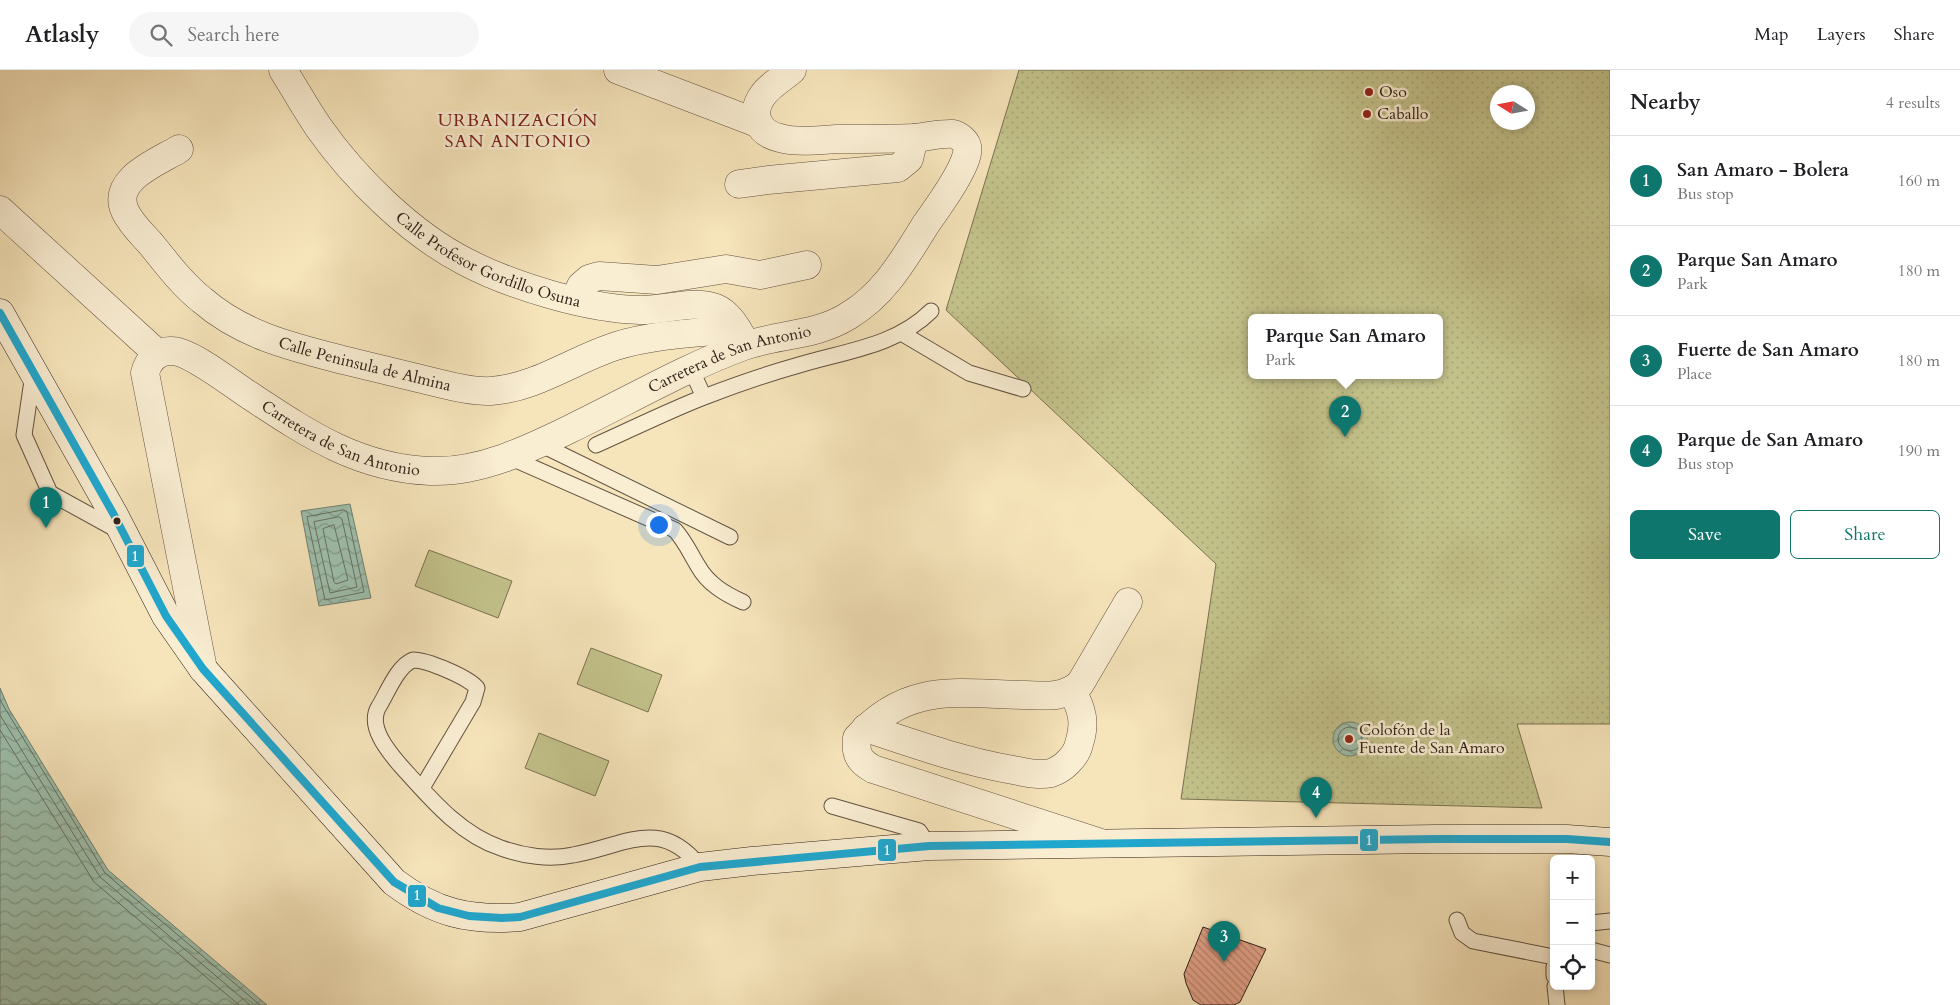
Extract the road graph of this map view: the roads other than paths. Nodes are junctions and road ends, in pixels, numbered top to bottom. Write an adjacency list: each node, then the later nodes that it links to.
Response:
1 (283, 70): 10 (street, Calle Profesor Gordillo Osuna)
2 (618, 70): 4 (street, Carretera de San Antonio)
3 (792, 70): 4 (street)
4 (757, 123): 5 (street, Carretera de San Antonio)
5 (914, 138): 7 (street); 14 (street, Carretera de San Antonio)
6 (179, 150): 14 (street, Calle Peninsula de Almina)
7 (739, 184)
8 (0, 210): 15 (street)
9 (807, 265): 10 (street)
10 (575, 299): 14 (street, Calle Profesor Gordillo Osuna)
11 (931, 311): 13 (lane)
12 (0, 313): 17 (street)
13 (903, 334): 18 (lane); 19 (lane)
14 (742, 337): 16 (street, Carretera de San Antonio)
15 (158, 354): 22 (street, Carretera de San Antonio); 27 (street)
16 (691, 369): 19 (lane); 20 (street, Carretera de San Antonio)
17 (33, 372): 23 (street); 23 (lane)
18 (1023, 389)
19 (704, 397): 21 (lane)
20 (540, 444): 22 (street, Carretera de San Antonio); 24 (lane)
21 (596, 445)
22 (509, 457): 25 (lane)
23 (123, 533): 27 (street)
24 (730, 537)
25 (744, 602)
26 (1128, 602): 28 (street)
27 (203, 669): 35 (street)
28 (1072, 691): 29 (street); 29 (street)
29 (866, 728): 33 (street)
30 (422, 788): 30 (lane); 35 (lane)
31 (832, 806): 34 (lane)
32 (1610, 842): 33 (street)
33 (1102, 844): 34 (street)
34 (929, 846): 35 (street)
35 (700, 867)
36 (1457, 920): 41 (lane)
37 (1610, 921): 38 (lane)
38 (1595, 923)
39 (1595, 951): 40 (lane)
40 (1610, 955)
41 (1550, 956)
42 (1555, 990): 43 (lane)
43 (1557, 1005)

